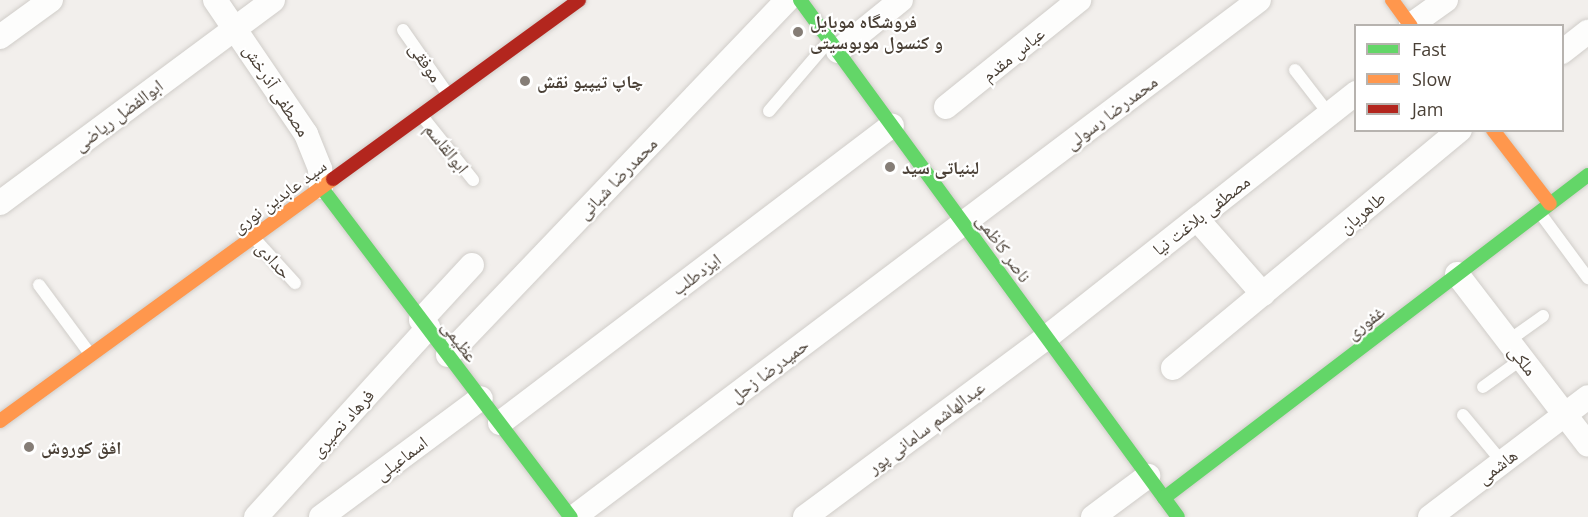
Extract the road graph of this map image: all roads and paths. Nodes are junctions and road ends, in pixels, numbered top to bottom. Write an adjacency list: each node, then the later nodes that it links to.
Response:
1 (51, 0): 17 (street)
2 (215, 0): 14 (street, مصطفی آذرخش)
3 (273, 0): 14 (street, ابوالفضل ریاضی)
4 (579, 0): 21 (main road, سید عابدین نوری)
5 (787, 0): 49 (street, محمدرضا شبانی)
6 (800, 0): 18 (main road, ناصر کاظمی)
7 (901, 0): 18 (street)
8 (1079, 0): 23 (street, عباس مقدم)
9 (1259, 0): 36 (street, محمدرضا رسولی)
10 (1392, 0): 12 (main road)
11 (1446, 0): 13 (street)
12 (1410, 24)
13 (1412, 24)
14 (236, 27): 32 (street, مصطفی آذرخش); 33 (street, ابوالفضل ریاضی)
15 (404, 30): 21 (lane, موفقی)
16 (1588, 32): 19 (street)
17 (0, 37)
18 (834, 46): 24 (lane); 27 (main road, ناصر کاظمی)
19 (1564, 51)
20 (1295, 70): 25 (lane)
21 (448, 95): 26 (main road, سید عابدین نوری)
22 (1354, 95): 25 (street, مصطفی بلاغت نیا)
23 (946, 107)
24 (769, 111)
25 (1329, 114): 35 (street, مصطفی بلاغت نیا)
26 (421, 115): 31 (lane, ابوالقاسم); 32 (main road, سید عابدین نوری)
27 (892, 125): 36 (main road, ناصر کاظمی); 57 (street, ایزدطلب)
28 (1458, 132): 43 (street, طاهریان)
29 (1494, 132): 34 (main road)
30 (1588, 175): 34 (main road, غفوری)
31 (473, 180)
32 (321, 187): 37 (main road, سید عابدین نوری); 45 (main road, عظیمی)
33 (0, 203)
34 (1545, 208): 39 (main road, غفوری); 40 (lane)
35 (1197, 219): 43 (street); 46 (street, مصطفی بلاغت نیا)
36 (964, 224): 46 (main road, ناصر کاظمی); 64 (street, حمیدرضا زحل)
37 (253, 237): 41 (lane, حدادی); 48 (main road, سید عابدین نوری)
38 (472, 265): 45 (street, فرهاد نصیری)
39 (1457, 274): 47 (street, ملکی); 61 (main road, غفوری)
40 (1588, 278)
41 (294, 283)
42 (39, 285): 48 (lane)
43 (1263, 294): 50 (street, طاهریان)
44 (1542, 316): 47 (lane)
45 (425, 324): 49 (main road, عظیمی); 62 (street, فرهاد نصیری)
46 (1047, 338): 60 (main road, ناصر کاظمی); 65 (street, عبدالهاشم سامانی پور)
47 (1515, 350): 51 (lane); 55 (street, ملکی)
48 (90, 355): 56 (main road, سید عابدین نوری)
49 (448, 355): 53 (main road, عظیمی)
50 (1173, 368)
51 (1482, 387)
52 (1588, 397): 55 (street, هاشمی)
53 (481, 398): 57 (main road, عظیمی); 63 (street, اسماعیلی)
54 (1463, 415): 59 (lane)
55 (1565, 415): 58 (street, ملکی); 59 (street, هاشمی)
56 (0, 421)
57 (500, 423): 64 (main road, عظیمی)
58 (1588, 444)
59 (1502, 462): 68 (street, هاشمی)
60 (1148, 476): 61 (main road, ناصر کاظمی); 66 (street)
61 (1164, 498): 67 (main road, ناصر کاظمی)
62 (256, 517)
63 (321, 517)
64 (572, 517)
65 (805, 517)
66 (1093, 517)
67 (1178, 517)
68 (1430, 517)

